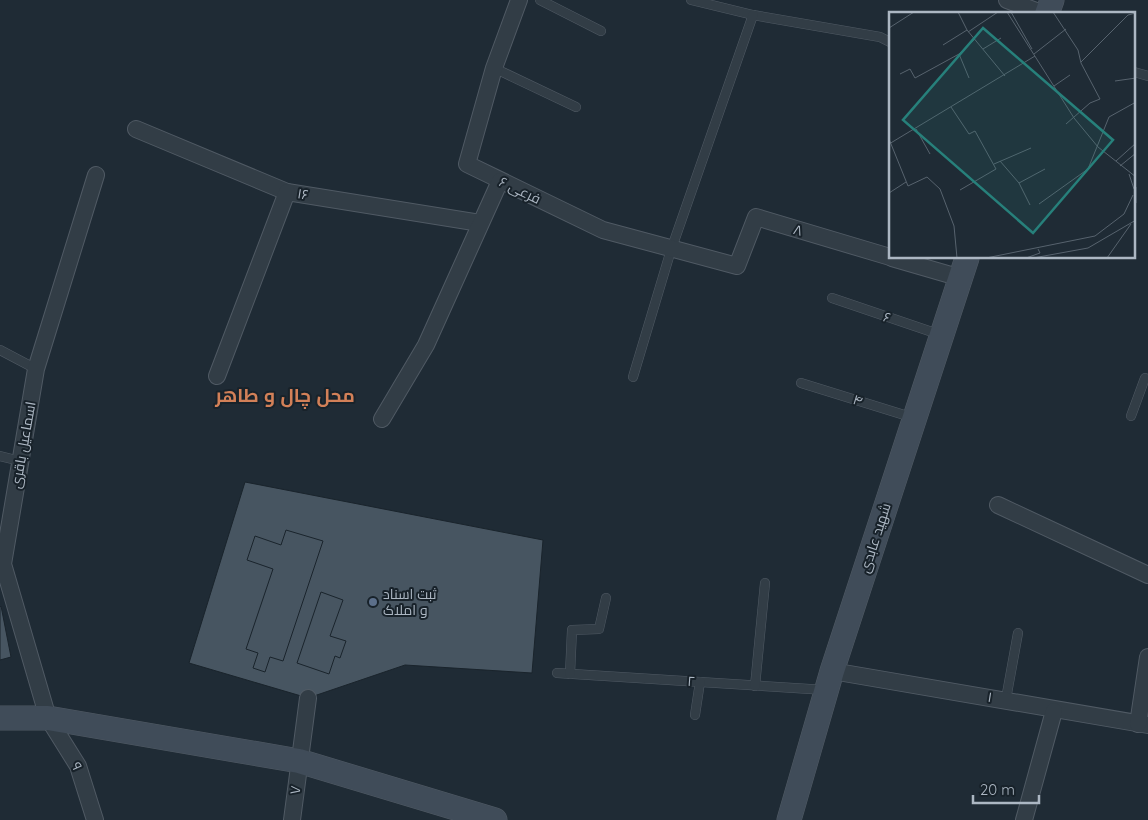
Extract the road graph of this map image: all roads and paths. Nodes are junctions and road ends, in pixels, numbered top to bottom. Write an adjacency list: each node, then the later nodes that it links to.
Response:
1 (519, 0): 11 (street, فرعی ۶)
2 (540, 0): 9 (lane)
3 (691, 0): 8 (lane)
4 (1007, 0): 6 (street)
5 (1052, 0): 7 (main road)
6 (1040, 12)
7 (1047, 12)
8 (753, 15): 10 (lane); 18 (lane)
9 (602, 31)
10 (889, 42)
11 (494, 68): 12 (lane); 15 (street, فرعی ۶)
12 (576, 107)
13 (136, 129): 16 (street, ۱۶)
14 (96, 175): 26 (street, اسماعیل باقری)
15 (500, 181): 17 (street); 18 (street, فرعی ۶)
16 (287, 192): 17 (street, ۱۶); 27 (street)
17 (480, 223): 35 (street)
18 (672, 250): 21 (street, فرعی ۶); 28 (lane)
19 (889, 256): 21 (street, ۸)
20 (904, 259): 22 (street, ۸)
21 (737, 266)
22 (964, 268): 24 (main road, شهید عابدی)
23 (832, 298): 24 (lane, ۶)
24 (942, 335): 34 (main road, شهید عابدی)
25 (0, 350): 26 (lane)
26 (36, 369): 37 (street, اسماعیل باقری)
27 (217, 376)
28 (633, 377)
29 (1145, 378): 31 (lane)
30 (801, 383): 34 (lane, ۴)
31 (1138, 396): 32 (lane); 33 (lane)
32 (1148, 400)
33 (1131, 416)
34 (915, 418): 46 (main road, شهید عابدی)
35 (382, 419)
36 (0, 456): 37 (lane)
37 (20, 461): 54 (street, اسماعیل باقری)
38 (998, 504): 39 (street)
39 (1148, 575)
40 (765, 583): 48 (lane)
41 (606, 598): 45 (lane)
42 (1018, 633): 50 (lane)
43 (1148, 657): 55 (street)
44 (557, 673): 45 (lane, ۲)
45 (570, 674): 47 (lane, ۲)
46 (829, 680): 48 (lane, ۲); 50 (street, ۱); 60 (main road, شهید عابدی)
47 (700, 682): 48 (lane, ۲); 52 (lane)
48 (755, 686)
49 (308, 698): 56 (street, ۷)
50 (1006, 699): 51 (street, ۱)
51 (1054, 711): 55 (street, ۱); 61 (street)
52 (695, 715)
53 (0, 718): 54 (main road)
54 (48, 718): 56 (main road); 57 (street, ۹)
55 (1143, 725)
56 (299, 761): 58 (street, ۷); 59 (main road)
57 (94, 820)
58 (292, 820)
59 (495, 820)
60 (789, 820)
61 (1024, 820)

